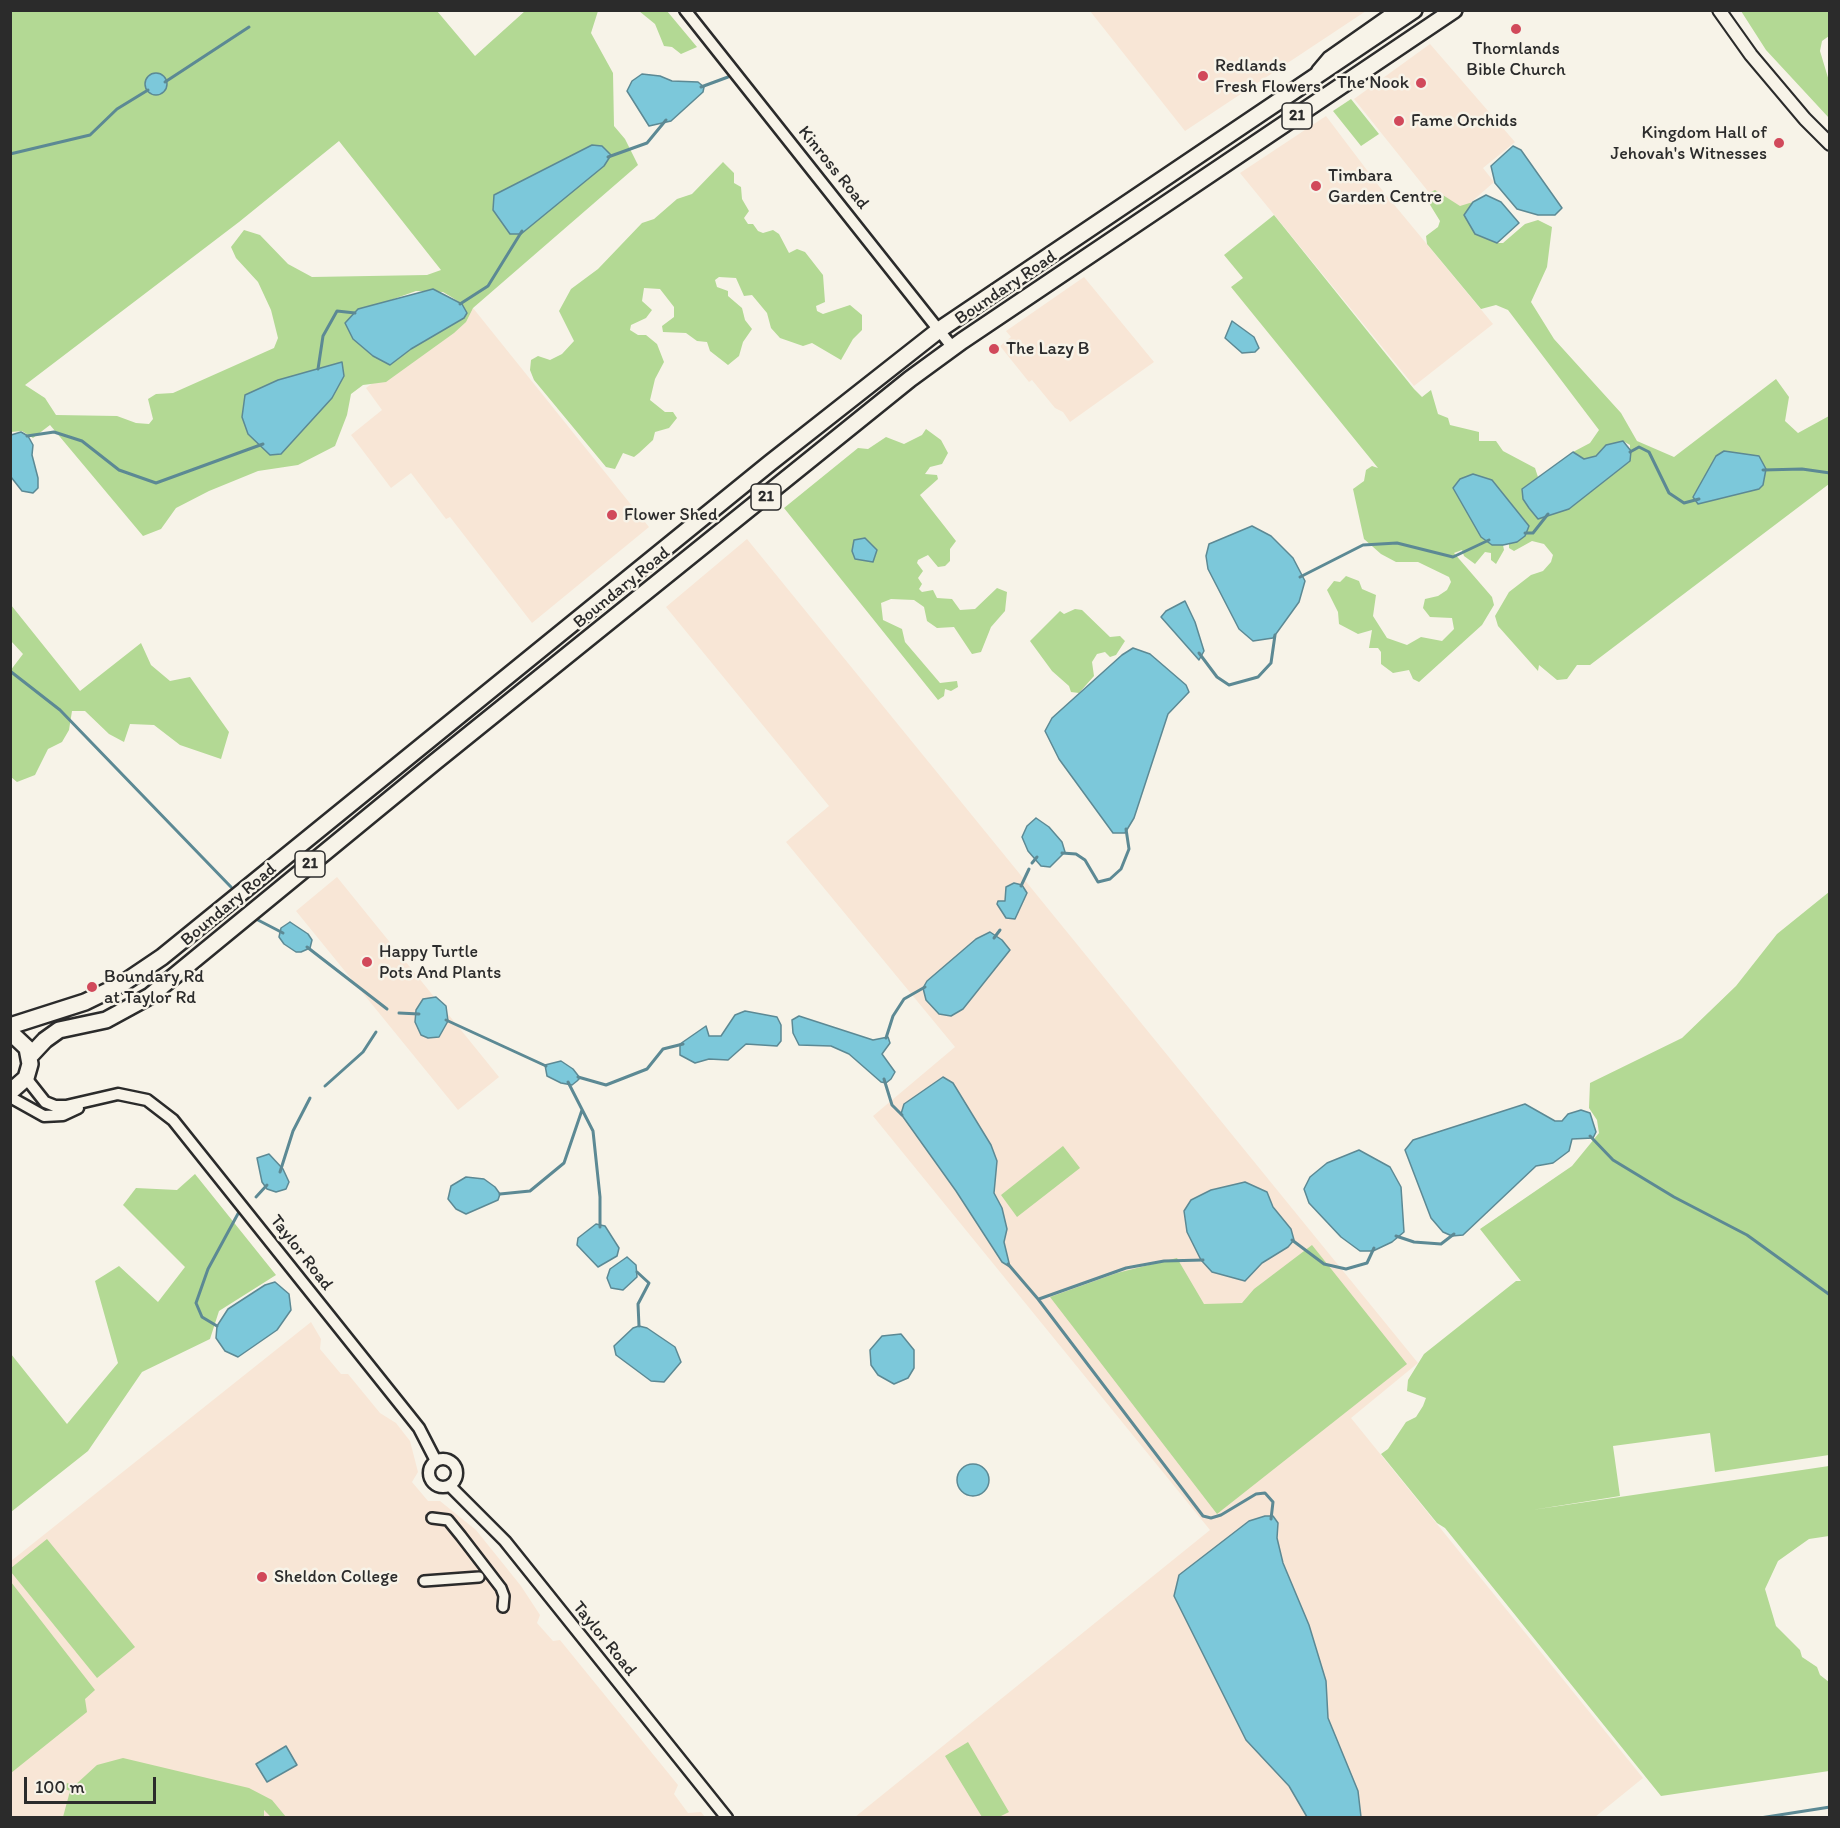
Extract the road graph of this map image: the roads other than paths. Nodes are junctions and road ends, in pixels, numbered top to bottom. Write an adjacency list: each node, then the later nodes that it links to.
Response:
1 (686, 10): 9 (street, Kinross Road)
2 (1395, 10): 7 (street)
3 (1454, 10): 6 (highway, Boundary Road / 21)
4 (1721, 10): 8 (main road)
5 (1412, 12): 6 (highway); 7 (highway, Boundary Road / 21)
6 (1424, 31): 10 (highway, Boundary Road / 21)
7 (1306, 83): 9 (highway, Boundary Road / 21)
8 (1830, 144)
9 (939, 330): 10 (street, Kinross Road); 11 (highway, Boundary Road / 21)
10 (953, 348): 13 (highway, Boundary Road / 21)
11 (10, 1026)
12 (10, 1032): 13 (highway)
13 (30, 1056): 14 (highway)
14 (26, 1078): 15 (highway); 16 (street, Taylor Road)
15 (10, 1092)
16 (118, 1094): 17 (street); 18 (street, Taylor Road)
17 (10, 1097)
18 (436, 1461): 19 (street); 19 (street)
19 (450, 1486): 24 (street, Taylor Road)
20 (432, 1518): 23 (street)
21 (478, 1577): 22 (street)
22 (424, 1581)
23 (503, 1607)
24 (727, 1818)

